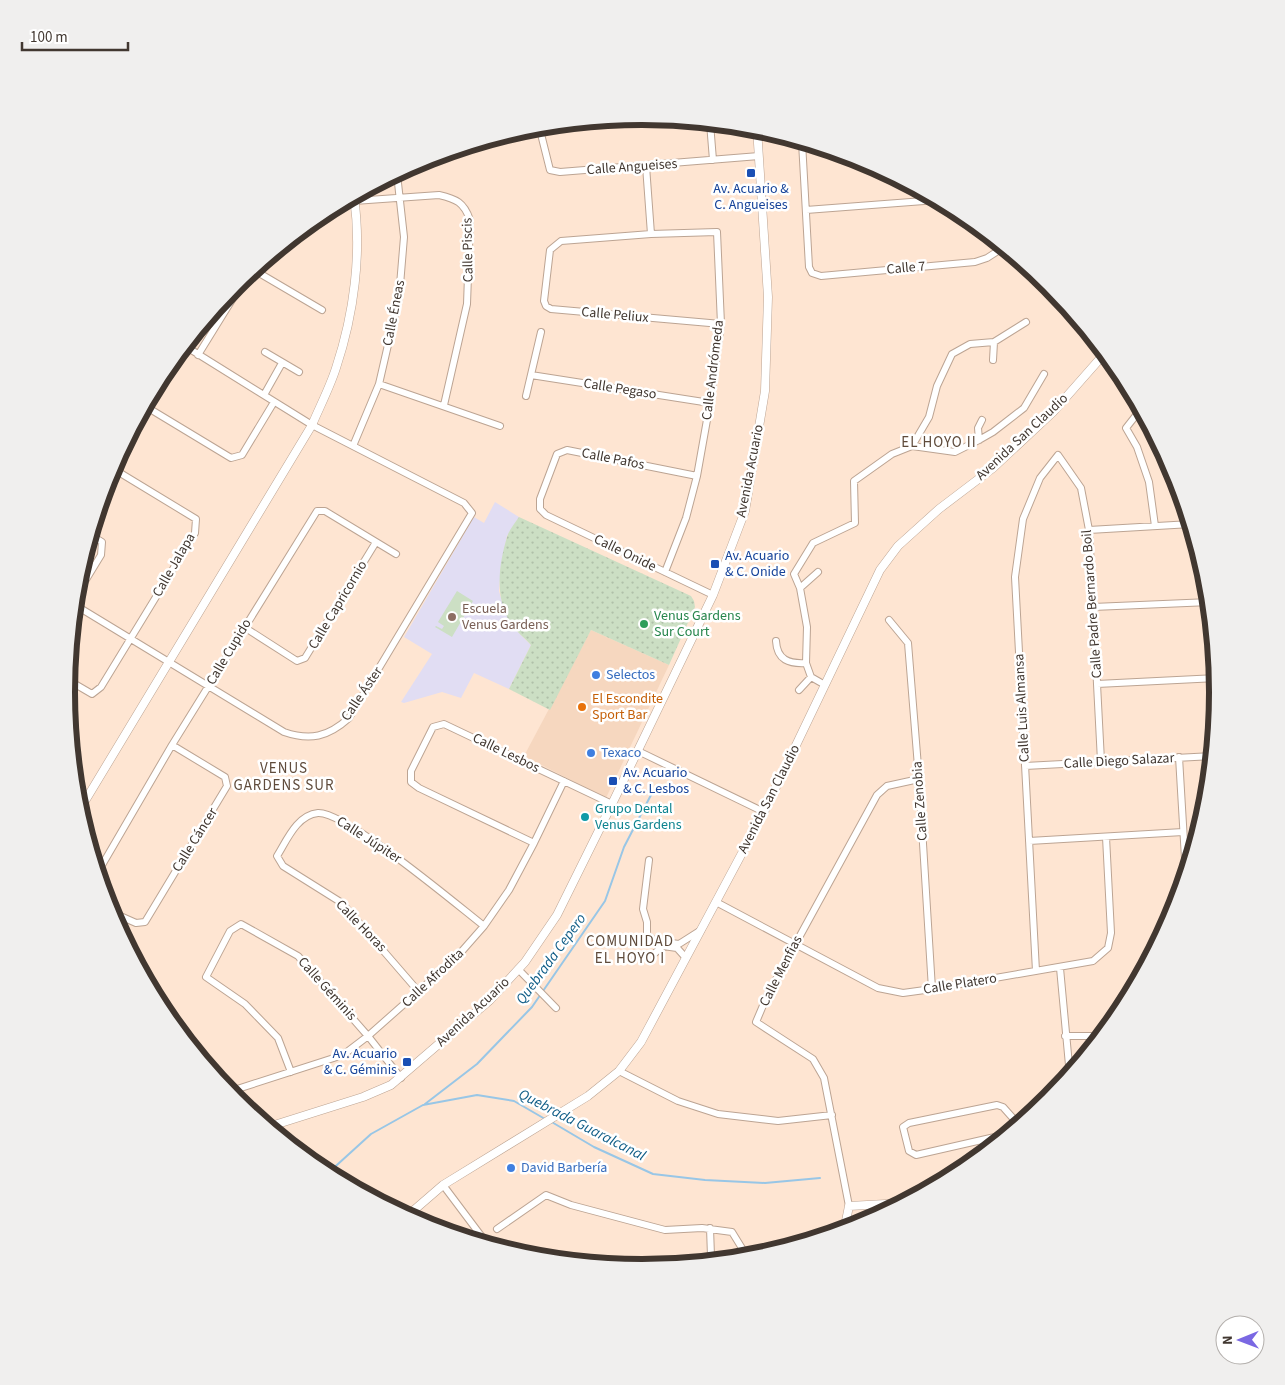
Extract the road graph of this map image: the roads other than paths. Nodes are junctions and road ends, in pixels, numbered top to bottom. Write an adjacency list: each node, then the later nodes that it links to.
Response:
1 (711, 129): 6 (street)
2 (542, 134): 7 (street, Calle Angueises)
3 (758, 137): 5 (street, Avenida Acuario)
4 (804, 149): 13 (street)
5 (759, 156): 6 (street, Calle Angueises); 61 (street, Avenida Acuario)
6 (713, 160): 7 (street, Calle Angueises)
7 (646, 166): 14 (street)
8 (398, 181): 10 (street, Calle Éneas)
9 (363, 199): 10 (street, Calle Piscis)
10 (400, 199): 33 (street, Calle Éneas); 38 (street, Calle Piscis)
11 (926, 201): 13 (street)
12 (354, 204): 42 (street)
13 (806, 210): 15 (street, Calle 7)
14 (651, 234): 16 (street, Calle Andrómeda); 21 (street, Calle Andrómeda)
15 (998, 251)
16 (547, 270): 21 (street, Calle Peliux)
17 (260, 273): 19 (street)
18 (231, 302): 26 (street)
19 (322, 310)
20 (1026, 322): 23 (street)
21 (721, 324): 37 (street, Calle Andrómeda)
22 (540, 332): 32 (street)
23 (994, 342): 28 (street); 46 (street)
24 (190, 350): 26 (street)
25 (265, 352): 29 (street)
26 (198, 355): 34 (street)
27 (1101, 359): 75 (street, Avenida San Claudio)
28 (993, 360)
29 (282, 363): 30 (street); 34 (street)
30 (299, 372)
31 (1044, 374): 44 (street)
32 (531, 375): 35 (street); 37 (street, Calle Pegaso)
33 (378, 384): 38 (street); 45 (street, Calle Éneas)
34 (264, 395): 36 (street)
35 (526, 396)
36 (274, 402): 39 (street); 42 (street)
37 (710, 403): 49 (street, Calle Andrómeda)
38 (444, 405): 43 (street)
39 (151, 409)
40 (1137, 414): 52 (street)
41 (982, 420): 44 (street)
42 (312, 425): 45 (street); 69 (street)
43 (500, 426)
44 (979, 440): 46 (street)
45 (353, 446): 76 (street, Calle Áster)
46 (912, 446): 60 (street)
47 (1058, 455): 53 (street, Calle Padre Bernardo Boil); 83 (street, Calle Luis Almansa)
48 (119, 472): 67 (street, Calle Jalapa)
49 (697, 476): 50 (street, Calle Pafos); 57 (street, Calle Andrómeda)
50 (540, 509): 57 (street, Calle Onide)
51 (1184, 524): 52 (street)
52 (1155, 526): 53 (street)
53 (1088, 530): 63 (street, Calle Padre Bernardo Boil)
54 (96, 538): 59 (street)
55 (376, 542): 56 (street, Calle Cupido); 66 (street, Calle Cupido); 66 (street, Calle Capricornio)
56 (396, 554)
57 (665, 572): 61 (street, Calle Onide)
58 (818, 572): 60 (street)
59 (87, 578)
60 (800, 588): 70 (street)
61 (713, 596): 79 (street, Avenida Acuario)
62 (1202, 602): 63 (street)
63 (1093, 608): 74 (street, Calle Padre Bernardo Boil)
64 (81, 609): 67 (street, Calle Áster)
65 (889, 620): 84 (street, Calle Zenobia)
66 (244, 627): 76 (street, Calle Cupido)
67 (130, 639): 69 (street, Calle Áster); 73 (street, Calle Jalapa)
68 (776, 641): 70 (street)
69 (169, 662): 76 (street, Calle Áster); 86 (street)
70 (806, 663): 71 (street)
71 (811, 677): 75 (street); 77 (street)
72 (1210, 678): 74 (street)
73 (75, 684)
74 (1097, 684): 82 (street, Calle Padre Bernardo Boil)
75 (825, 685): 88 (street, Avenida San Claudio)
76 (208, 686): 78 (street, Calle Cupido)
77 (799, 690)
78 (172, 745): 95 (street, Calle Cupido); 98 (street, Calle Cáncer)
79 (638, 751): 87 (street, Avenida Acuario); 88 (street)
80 (1206, 756): 81 (street, Calle Diego Salazar)
81 (1179, 757): 82 (street, Calle Diego Salazar); 89 (street)
82 (1101, 761): 83 (street, Calle Diego Salazar)
83 (1025, 766): 91 (street, Calle Luis Almansa)
84 (919, 779): 101 (street, Calle Menfias); 107 (street, Calle Zenobia)
85 (564, 781): 87 (street, Calle Lesbos); 92 (street, Calle Afrodita); 92 (street, Calle Lesbos)
86 (86, 800)
87 (612, 804): 105 (street, Avenida Acuario)
88 (764, 812): 97 (street, Avenida San Claudio)
89 (1183, 832): 90 (street); 93 (street)
90 (1106, 837): 91 (street); 104 (street, Calle Platero)
91 (1029, 841): 106 (street, Calle Luis Almansa)
92 (534, 843): 99 (street, Calle Afrodita)
93 (1185, 859)
94 (649, 860): 100 (street)
95 (102, 865)
96 (293, 873): 99 (street, Calle Júpiter); 108 (street, Calle Horas)
97 (716, 902): 100 (street, Avenida San Claudio); 101 (street, Calle Platero)
98 (121, 916)
99 (484, 926): 108 (street, Calle Afrodita)
100 (701, 930): 103 (street, Avenida San Claudio)
101 (795, 945): 107 (street, Calle Platero); 118 (street, Calle Menfias)
102 (655, 953): 103 (street)
103 (686, 958): 114 (street, Avenida San Claudio)
104 (1060, 968): 106 (street, Calle Platero); 111 (street)
105 (518, 969): 109 (street); 116 (street, Avenida Acuario)
106 (1036, 971): 107 (street, Calle Platero)
107 (932, 989)
108 (419, 992): 110 (street, Calle Afrodita)
109 (556, 1008)
110 (368, 1036): 115 (street, Calle Afrodita); 115 (street, Calle Géminis); 116 (street, Calle Géminis)
111 (1065, 1036): 112 (street); 113 (street)
112 (1094, 1036)
113 (1069, 1067)
114 (619, 1071): 118 (street); 122 (street, Avenida San Claudio)
115 (291, 1072): 117 (street, Calle Afrodita)
116 (401, 1078): 120 (street, Avenida Acuario)
117 (237, 1089)
118 (832, 1115): 124 (street, Calle Menfias)
119 (1015, 1121): 121 (street)
120 (275, 1125)
121 (995, 1137)
122 (443, 1185): 125 (street, Avenida San Claudio); 129 (street)
123 (887, 1204): 124 (street)
124 (849, 1206): 126 (street)
125 (412, 1211)
126 (846, 1222)
127 (710, 1228): 128 (street); 130 (street); 131 (street)
128 (497, 1229)
129 (482, 1237)
130 (743, 1251)
131 (711, 1256)

